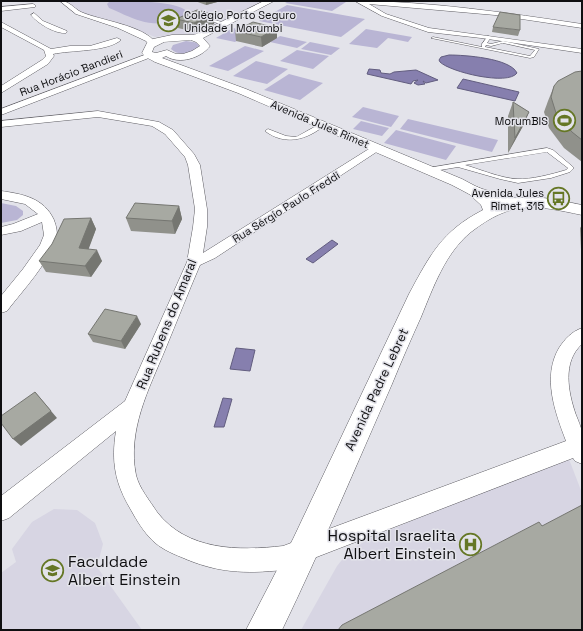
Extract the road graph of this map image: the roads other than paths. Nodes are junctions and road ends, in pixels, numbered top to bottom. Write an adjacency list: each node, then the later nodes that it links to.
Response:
1 (63, 1): 17 (street)
2 (270, 1): 9 (street)
3 (358, 1): 11 (street); 13 (street)
4 (33, 6): 5 (street)
5 (1, 9)
6 (34, 14): 12 (street)
7 (207, 15): 9 (lane)
8 (198, 17): 9 (lane)
9 (228, 23): 14 (street)
10 (1, 24): 20 (street)
11 (582, 26)
12 (63, 31)
13 (489, 37): 18 (lane); 19 (street)
14 (195, 38): 17 (street); 22 (street)
15 (433, 38): 18 (lane)
16 (117, 40): 20 (street)
17 (152, 43): 21 (street)
18 (483, 46): 18 (lane)
19 (582, 51)
20 (50, 52): 23 (street)
21 (153, 56): 22 (street, Avenida Jules Rimet); 24 (street, Rua Horácio Bandieri)
22 (181, 63): 26 (street, Avenida Jules Rimet)
23 (1, 90)
24 (1, 112)
25 (1, 124): 39 (street, Rua Rubens do Amaral)
26 (322, 125): 27 (lane); 28 (street, Avenida Jules Rimet)
27 (268, 131)
28 (376, 149): 30 (street, Avenida Jules Rimet); 39 (street, Rua Sérgio Paulo Freddi)
29 (458, 164): 29 (lane); 30 (lane)
30 (428, 170): 31 (street, Avenida Jules Rimet)
31 (457, 182): 32 (street, Avenida Jules Rimet); 34 (street, Avenida Jules Rimet)
32 (474, 191): 35 (street, Avenida Jules Rimet); 35 (main road)
33 (1, 195): 37 (street)
34 (540, 202): 35 (main road, Avenida Padre Lebret); 36 (main road, Avenida Jules Rimet)
35 (504, 208): 45 (main road, Avenida Padre Lebret)
36 (582, 210)
37 (46, 216): 38 (street); 40 (street)
38 (1, 230)
39 (194, 262): 42 (street, Rua Rubens do Amaral)
40 (1, 307)
41 (582, 335): 43 (street)
42 (132, 407): 44 (street); 45 (street, Rua Rubens do Amaral)
43 (580, 450): 45 (street, Rua Rubens do Amaral)
44 (1, 510)
45 (304, 550): 46 (main road, Avenida Padre Lebret)
46 (264, 630)

